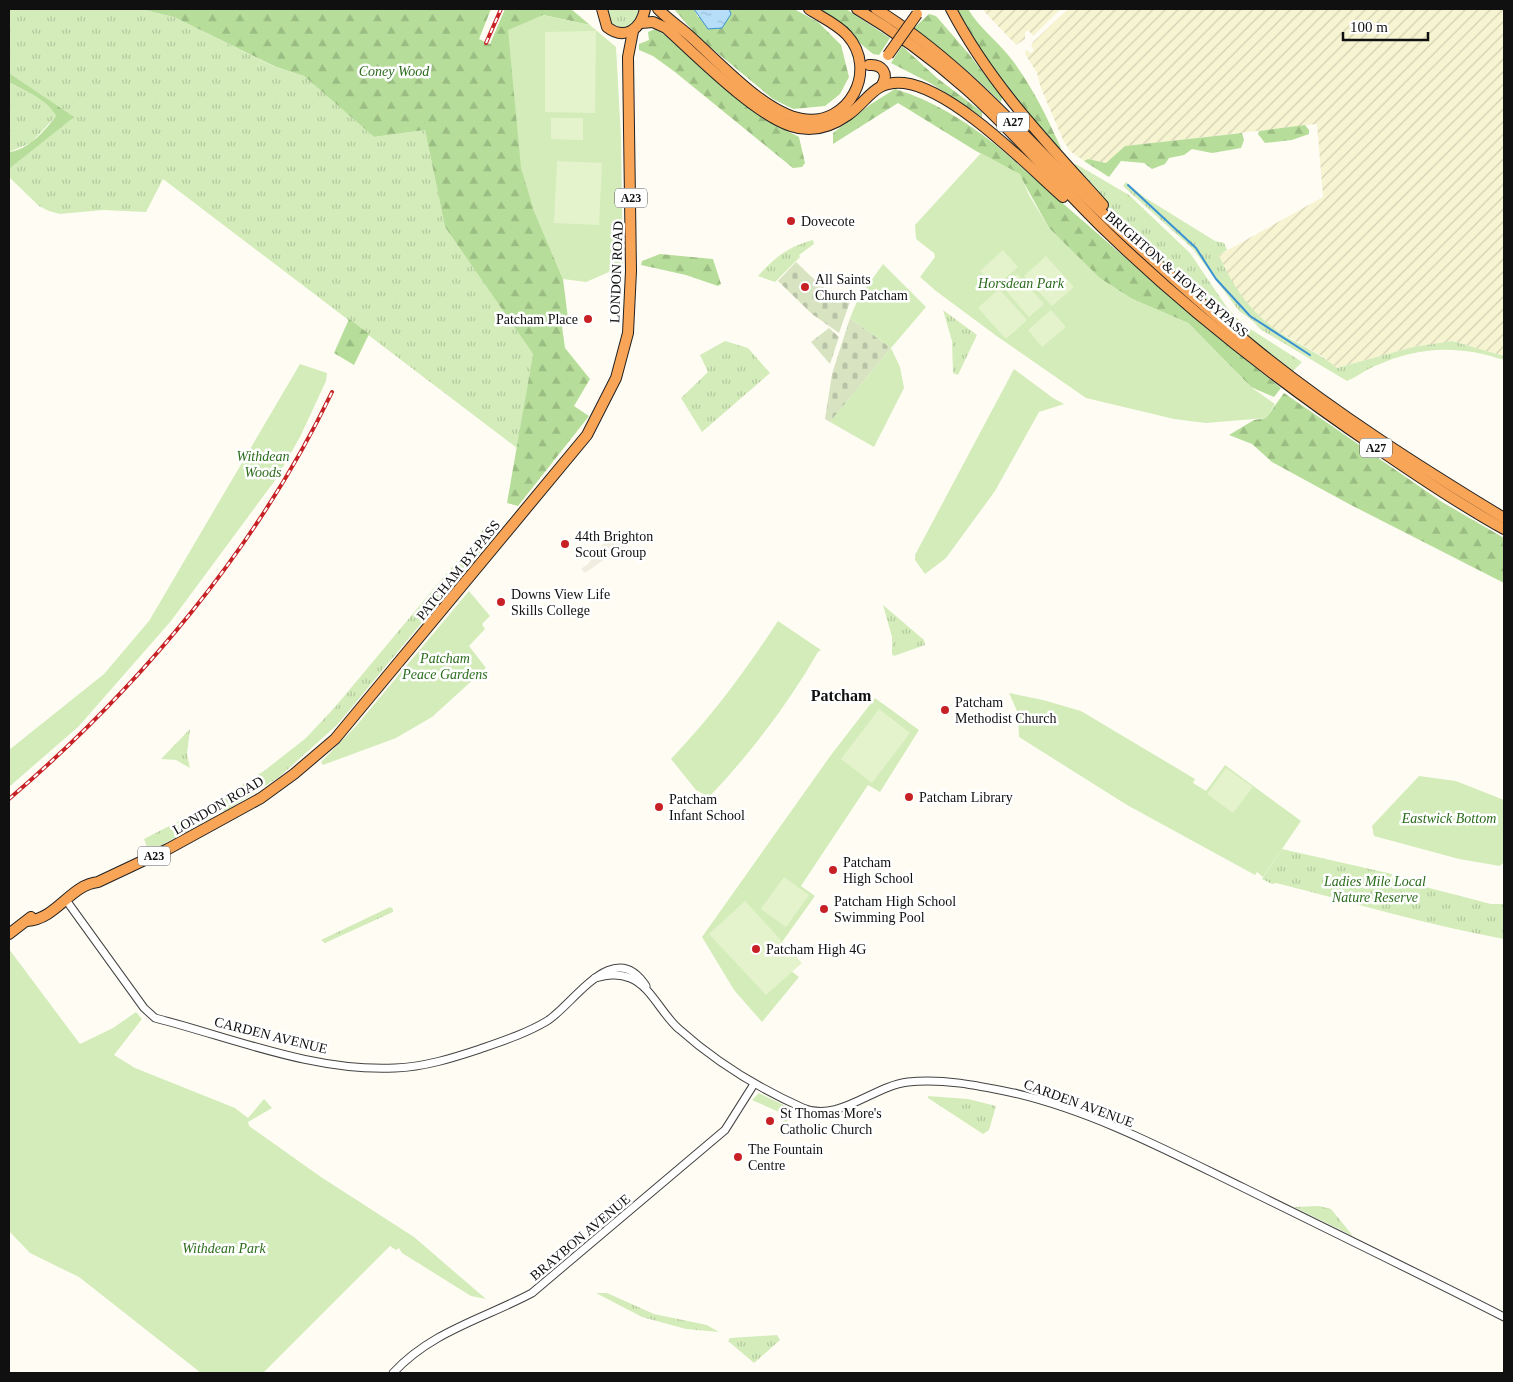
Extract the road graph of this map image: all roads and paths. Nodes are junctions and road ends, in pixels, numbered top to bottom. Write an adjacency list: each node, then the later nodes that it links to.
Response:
1 (602, 9): 14 (highway, LONDON ROAD)
2 (645, 9): 10 (highway)
3 (658, 9): 12 (highway)
4 (668, 9): 12 (highway)
5 (809, 9): 11 (highway)
6 (857, 9): 20 (highway, BRIGHTON & HOVE BYPASS / A27)
7 (876, 9): 21 (highway, BRIGHTON & HOVE BYPASS / A27)
8 (951, 9): 21 (highway, A27)
9 (919, 10): 15 (highway, bridge)
10 (640, 23): 13 (highway); 18 (highway)
11 (834, 26): 17 (highway); 19 (highway)
12 (683, 30): 19 (highway)
13 (633, 31): 14 (highway); 16 (highway, LONDON ROAD / A23)
14 (616, 33): 16 (highway, LONDON ROAD / A23)
15 (888, 55): 17 (highway); 18 (highway)
16 (628, 57): 22 (highway, LONDON ROAD / A23)
17 (864, 72): 18 (highway); 18 (highway); 19 (highway)
18 (881, 83): 20 (highway, A27)
19 (842, 106)
20 (1110, 235): 24 (highway, BRIGHTON & HOVE BYPASS / A27)
21 (1140, 248): 23 (highway, BRIGHTON & HOVE BYPASS / A27)
22 (620, 367): 25 (highway, PATCHAM BY-PASS / A23)
23 (1504, 518)
24 (1504, 529)
25 (294, 774): 26 (highway, LONDON ROAD / A23)
26 (66, 900): 27 (highway, LONDON ROAD / A23); 28 (street, CARDEN AVENUE)
27 (9, 934)
28 (754, 1084): 29 (street, CARDEN AVENUE); 30 (street, BRAYBON AVENUE)
29 (1504, 1317)
30 (393, 1373)

